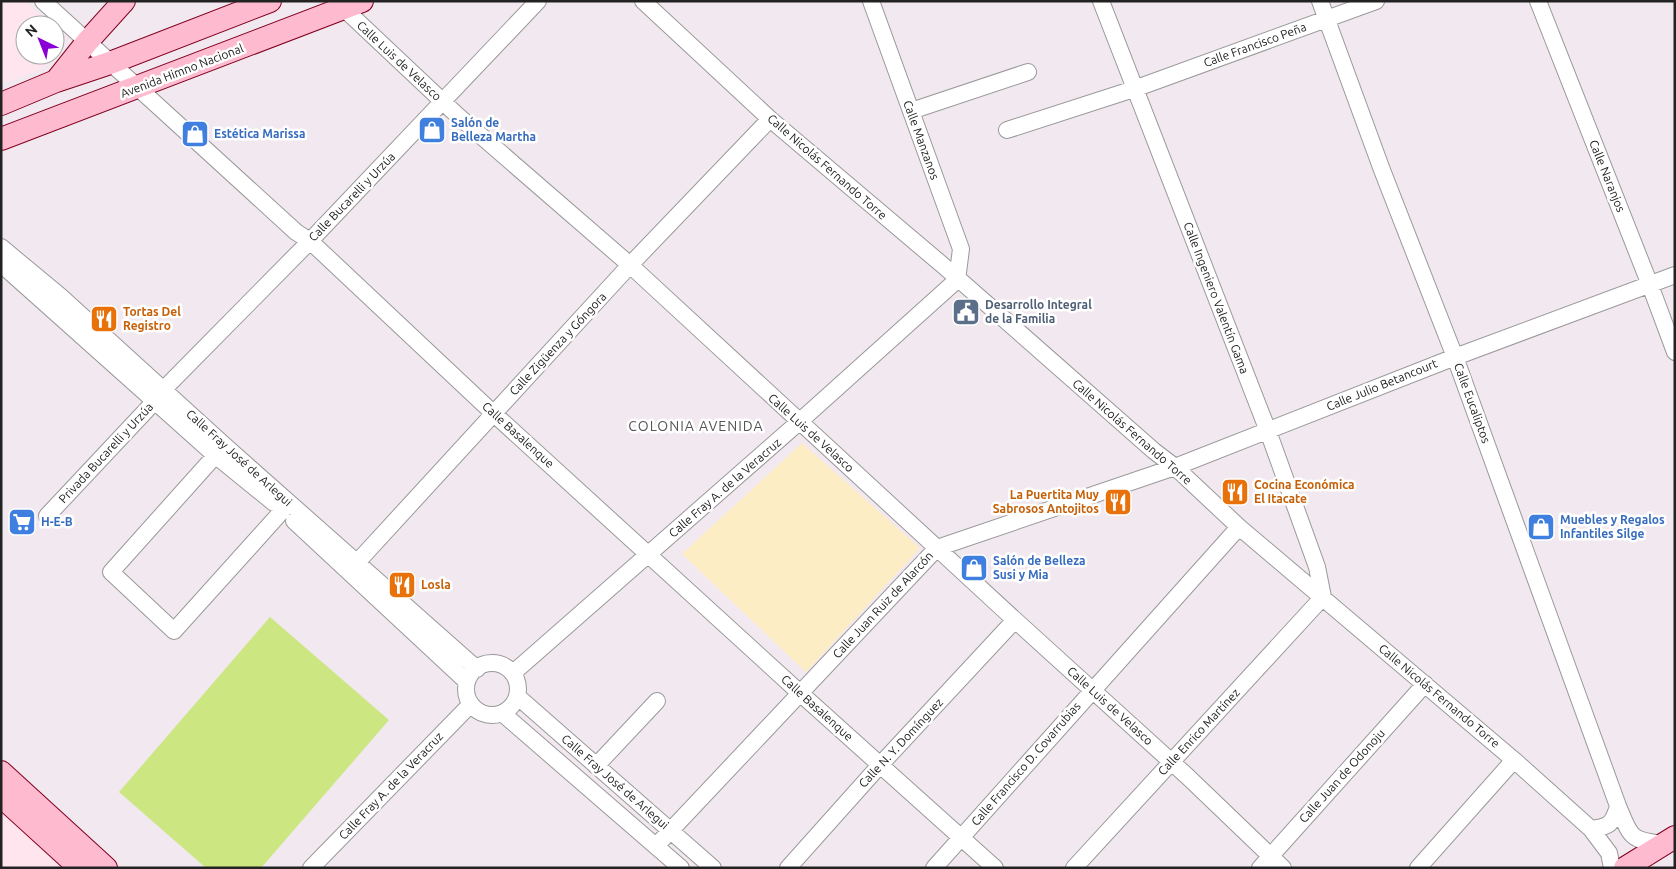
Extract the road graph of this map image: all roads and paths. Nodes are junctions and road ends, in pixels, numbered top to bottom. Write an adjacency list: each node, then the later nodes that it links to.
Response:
1 (43, 1): 13 (street, Calle Basalenque)
2 (124, 1): 13 (main road)
3 (270, 1): 14 (main road)
4 (538, 1): 19 (street, Calle Bucarelli y Urzúa)
5 (643, 1): 22 (street, Calle Nicolás Fernando Torre)
6 (871, 1): 21 (street, Calle Manzanos)
7 (1100, 1): 18 (street, Calle Ingeniero Valentín Gama)
8 (1320, 1): 12 (street, Calle Eucaliptos)
9 (1376, 1): 12 (street, Calle Francisco Peña)
10 (1538, 1): 31 (street, Calle Naranjos)
11 (347, 4): 17 (main road, Avenida Himno Nacional); 19 (street, Calle Luis de Velasco)
12 (1327, 20): 18 (street, Calle Francisco Peña); 34 (street, Calle Eucaliptos)
13 (87, 42): 14 (street, Calle Basalenque); 16 (main road)
14 (110, 63): 16 (main road); 17 (street, Calle Basalenque)
15 (1028, 72): 21 (street)
16 (56, 81): 20 (main road)
17 (138, 88): 24 (main road, Avenida Himno Nacional); 25 (street, Calle Basalenque)
18 (1134, 89): 23 (street, Calle Francisco Peña); 38 (street, Calle Ingeniero Valentín Gama)
19 (444, 102): 25 (street, Calle Bucarelli y Urzúa); 28 (street, Calle Luis de Velasco)
20 (1, 104)
21 (911, 111): 30 (street, Calle Manzanos)
22 (770, 119): 28 (street, Calle Zigüenza y Góngora); 30 (street, Calle Nicolás Fernando Torre)
23 (1007, 130)
24 (1, 140)
25 (310, 241): 35 (street, Calle Bucarelli y Urzúa); 36 (street, Calle Basalenque)
26 (1, 247): 32 (street, Calle Fray José de Arlegui)
27 (1, 264): 32 (street, Calle Fray José de Arlegui)
28 (630, 266): 36 (street, Calle Zigüenza y Góngora); 37 (street, Calle Luis de Velasco)
29 (1675, 275): 31 (street, Calle Julio Betancourt)
30 (957, 280): 37 (street, Calle Fray A. de la Veracruz); 40 (street, Calle Nicolás Fernando Torre)
31 (1650, 285): 33 (street, Calle Naranjos); 34 (street, Calle Julio Betancourt)
32 (54, 301): 35 (street, Calle Fray José de Arlegui)
33 (1675, 352)
34 (1455, 357): 38 (street, Calle Julio Betancourt); 64 (street, Calle Eucaliptos)
35 (159, 395): 39 (street, Calle Fray José de Arlegui); 42 (street, Privada Bucarelli y Urzúa)
36 (493, 413): 45 (street, Calle Basalenque); 46 (street, Calle Zigüenza y Góngora)
37 (799, 422): 44 (street, Calle Luis de Velasco); 45 (street, Calle Fray A. de la Veracruz)
38 (1268, 430): 40 (street, Calle Julio Betancourt); 47 (street, Calle Ingeniero Valentín Gama)
39 (219, 450): 41 (street, Calle Fray José de Arlegui); 41 (street); 46 (street, Calle Fray José de Arlegui)
40 (1175, 467): 43 (street, Calle Nicolás Fernando Torre); 44 (street, Calle Juan Ruiz de Alarcón)
41 (283, 510): 46 (street, Calle Fray José de Arlegui)
42 (47, 516)
43 (1239, 527): 47 (street, Calle Nicolás Fernando Torre); 52 (street, Calle Francisco D. Covarrubias)
44 (937, 548): 48 (street, Calle Luis de Velasco); 53 (street, Calle Juan Ruiz de Alarcón)
45 (649, 555): 49 (street, Calle Fray A. de la Veracruz); 53 (street, Calle Basalenque)
46 (353, 567): 50 (street, Calle Fray José de Arlegui)
47 (1323, 597): 51 (street, Calle Nicolás Fernando Torre); 59 (street, Calle Enrico Martínez)
48 (1015, 620): 52 (street, Calle Luis de Velasco); 60 (street, Calle N. Y. Domínguez)
49 (513, 673): 50 (street); 54 (street)
50 (472, 675): 56 (street)
51 (1425, 684): 58 (street, Calle Nicolás Fernando Torre); 70 (street, Calle Juan de Odonoju)
52 (1092, 690): 59 (street, Calle Luis de Velasco); 67 (street, Calle Francisco D. Covarrubias)
53 (800, 693): 60 (street, Calle Basalenque); 66 (street, Calle Juan Ruiz de Alarcón)
54 (517, 696): 57 (street); 61 (street, Calle Fray José de Arlegui)
55 (657, 701): 61 (street)
56 (471, 704): 57 (street); 73 (street, Calle Fray A. de la Veracruz)
57 (502, 713): 69 (street, Calle Fray José de Arlegui)
58 (1514, 760): 65 (street, Calle Nicolás Fernando Torre); 81 (street)
59 (1171, 762): 70 (street, Calle Luis de Velasco); 79 (street, Calle Enrico Martínez)
60 (881, 764): 67 (street, Calle Basalenque); 76 (street, Calle N. Y. Domínguez)
61 (596, 766): 66 (street, Calle Fray José de Arlegui)
62 (1, 772): 72 (main road)
63 (1, 796): 71 (main road)
64 (1618, 806): 65 (street); 68 (street, Calle Eucaliptos)
65 (1591, 828): 82 (street, Calle Nicolás Fernando Torre)
66 (672, 830): 69 (street, Calle Juan Ruiz de Alarcón); 75 (street, Calle Fray José de Arlegui)
67 (961, 838): 77 (street, Calle Francisco D. Covarrubias); 78 (street, Calle Basalenque)
68 (1669, 840): 83 (main road)
69 (656, 846): 74 (street, Calle Fray José de Arlegui)
70 (1266, 862): 80 (street, Calle Luis de Velasco)
71 (80, 868)
72 (106, 868)
73 (311, 868)
74 (681, 868)
75 (713, 868)
76 (788, 868)
77 (934, 868)
78 (995, 868)
79 (1074, 868)
80 (1284, 868)
81 (1418, 868)
82 (1612, 868)
83 (1625, 868)

